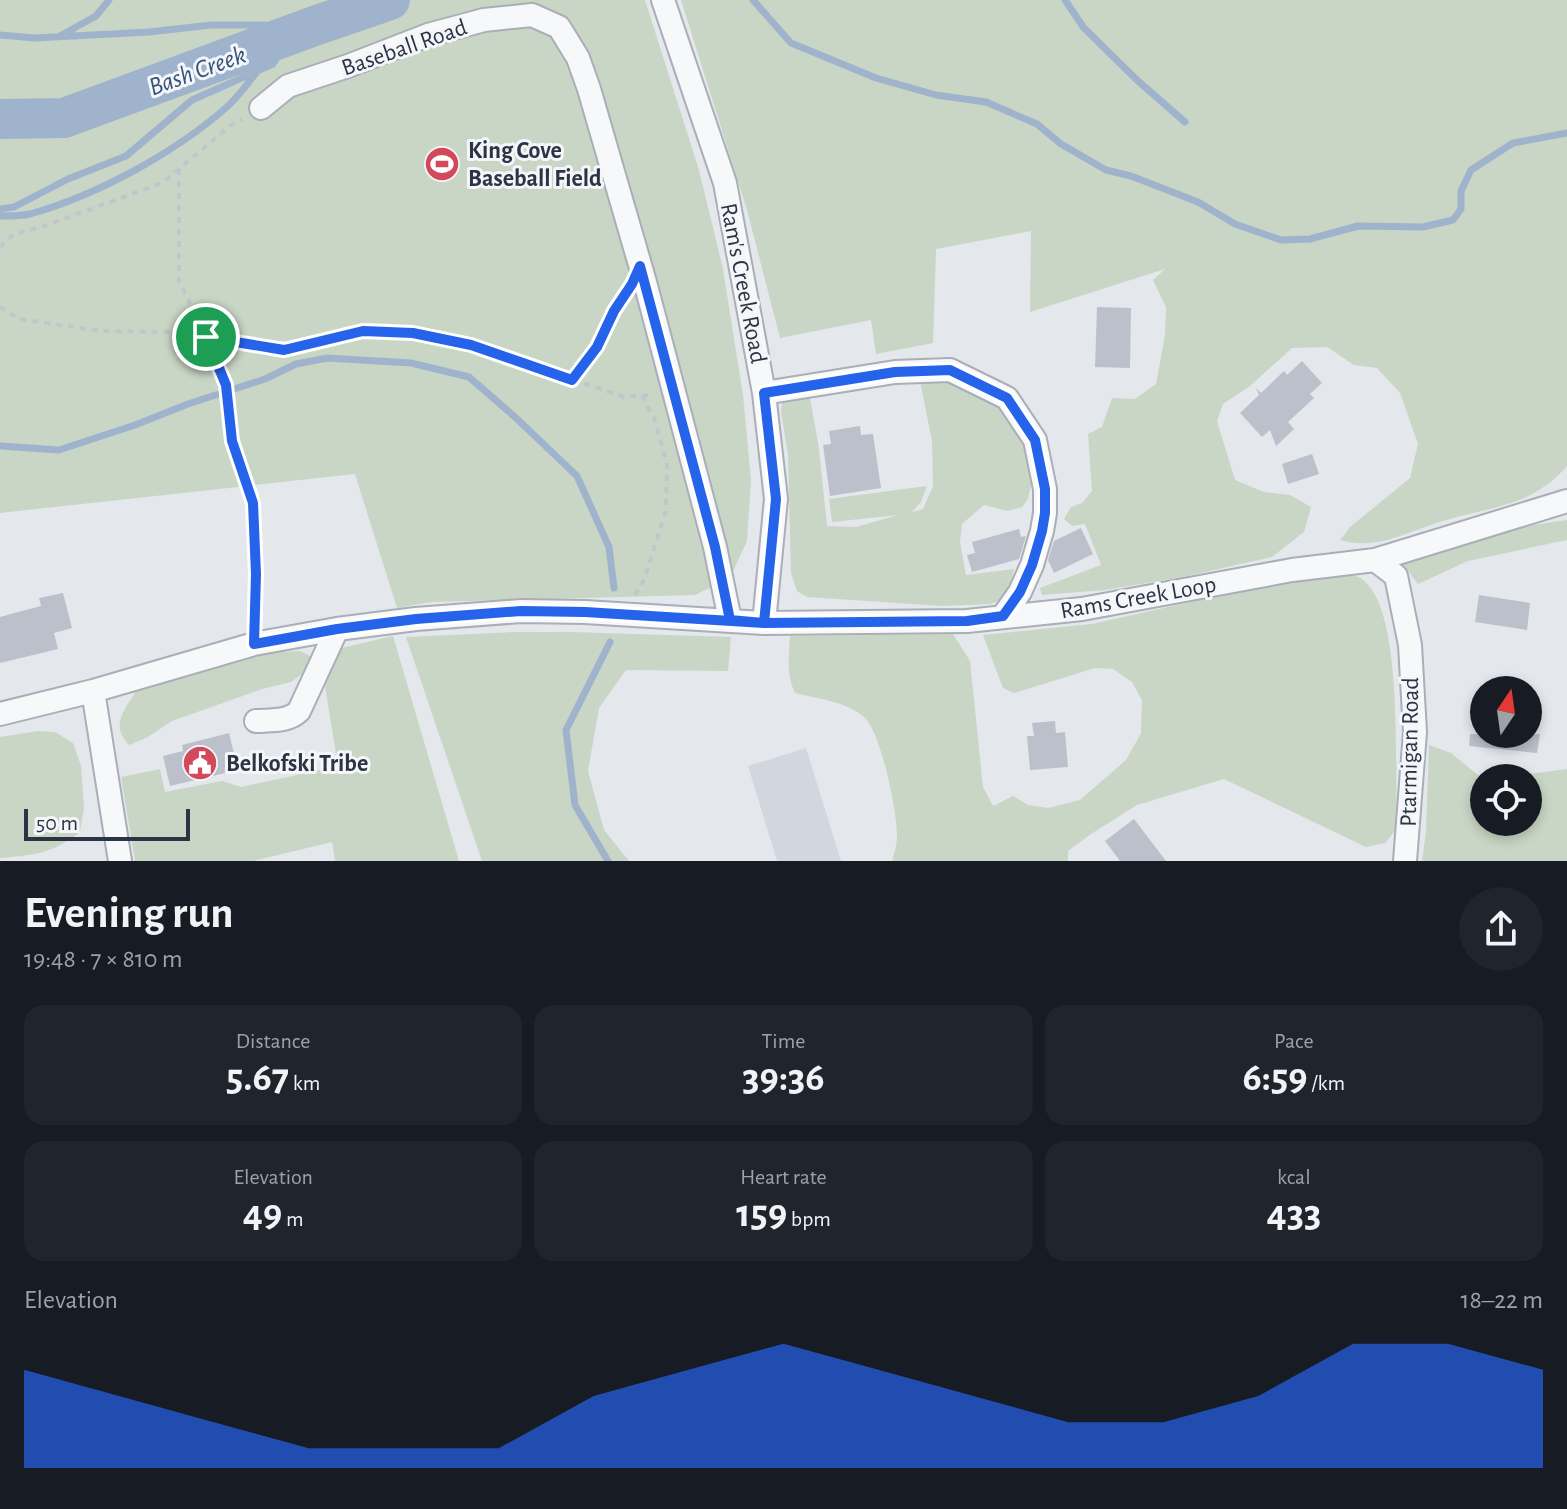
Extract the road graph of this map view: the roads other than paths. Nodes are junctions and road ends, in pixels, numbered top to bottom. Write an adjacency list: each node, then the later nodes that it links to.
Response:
1 (663, 0): 3 (street, Ram's Creek Road)
2 (261, 108): 7 (street, Baseball Road)
3 (764, 393): 6 (street); 8 (street, Ram's Creek Road)
4 (1567, 501): 5 (street, Rams Creek Loop)
5 (1375, 560): 6 (street, Rams Creek Loop); 14 (street, Ptarmigan Road)
6 (1003, 616): 8 (street, Rams Creek Loop)
7 (730, 620): 8 (street, Rams Creek Loop); 9 (street, Rams Creek Loop)
8 (764, 623)
9 (337, 629): 10 (street, Rams Creek Loop); 12 (street)
10 (93, 691): 11 (street, Rams Creek Loop); 13 (street)
11 (0, 714)
12 (256, 721)
13 (120, 861)
14 (1405, 861)

